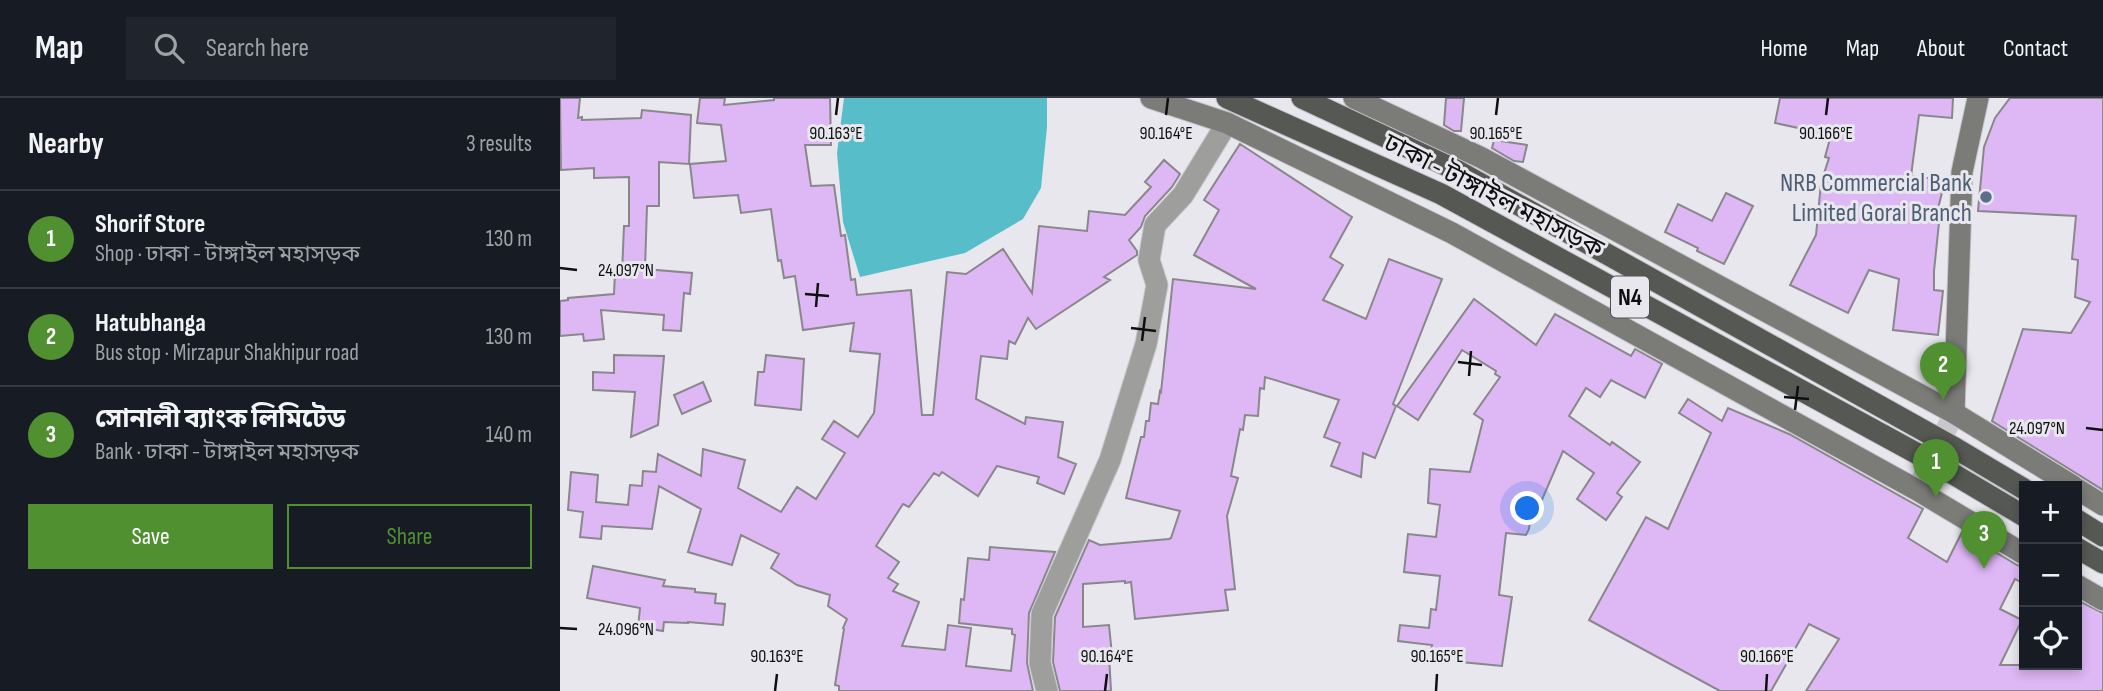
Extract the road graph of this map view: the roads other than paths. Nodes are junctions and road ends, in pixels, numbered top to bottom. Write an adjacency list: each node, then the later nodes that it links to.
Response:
1 (1151, 98): 6 (main road)
2 (1227, 98): 12 (highway, ঢাকা - টাঙ্গাইল মহাসড়ক / N4)
3 (1302, 98): 9 (highway, ঢাকা - টাঙ্গাইল মহাসড়ক / N4)
4 (1354, 98): 7 (main road)
5 (1978, 98): 7 (main road)
6 (1227, 123): 15 (main road); 20 (street)
7 (1954, 413): 8 (main road)
8 (2065, 481)
9 (2019, 486)
10 (2082, 492): 11 (main road)
11 (2103, 505)
12 (2019, 513)
13 (2082, 523): 14 (highway)
14 (2103, 536)
15 (2019, 551)
16 (2082, 551): 17 (highway)
17 (2103, 563)
18 (2082, 588): 19 (main road)
19 (2103, 600)
20 (1047, 691)

